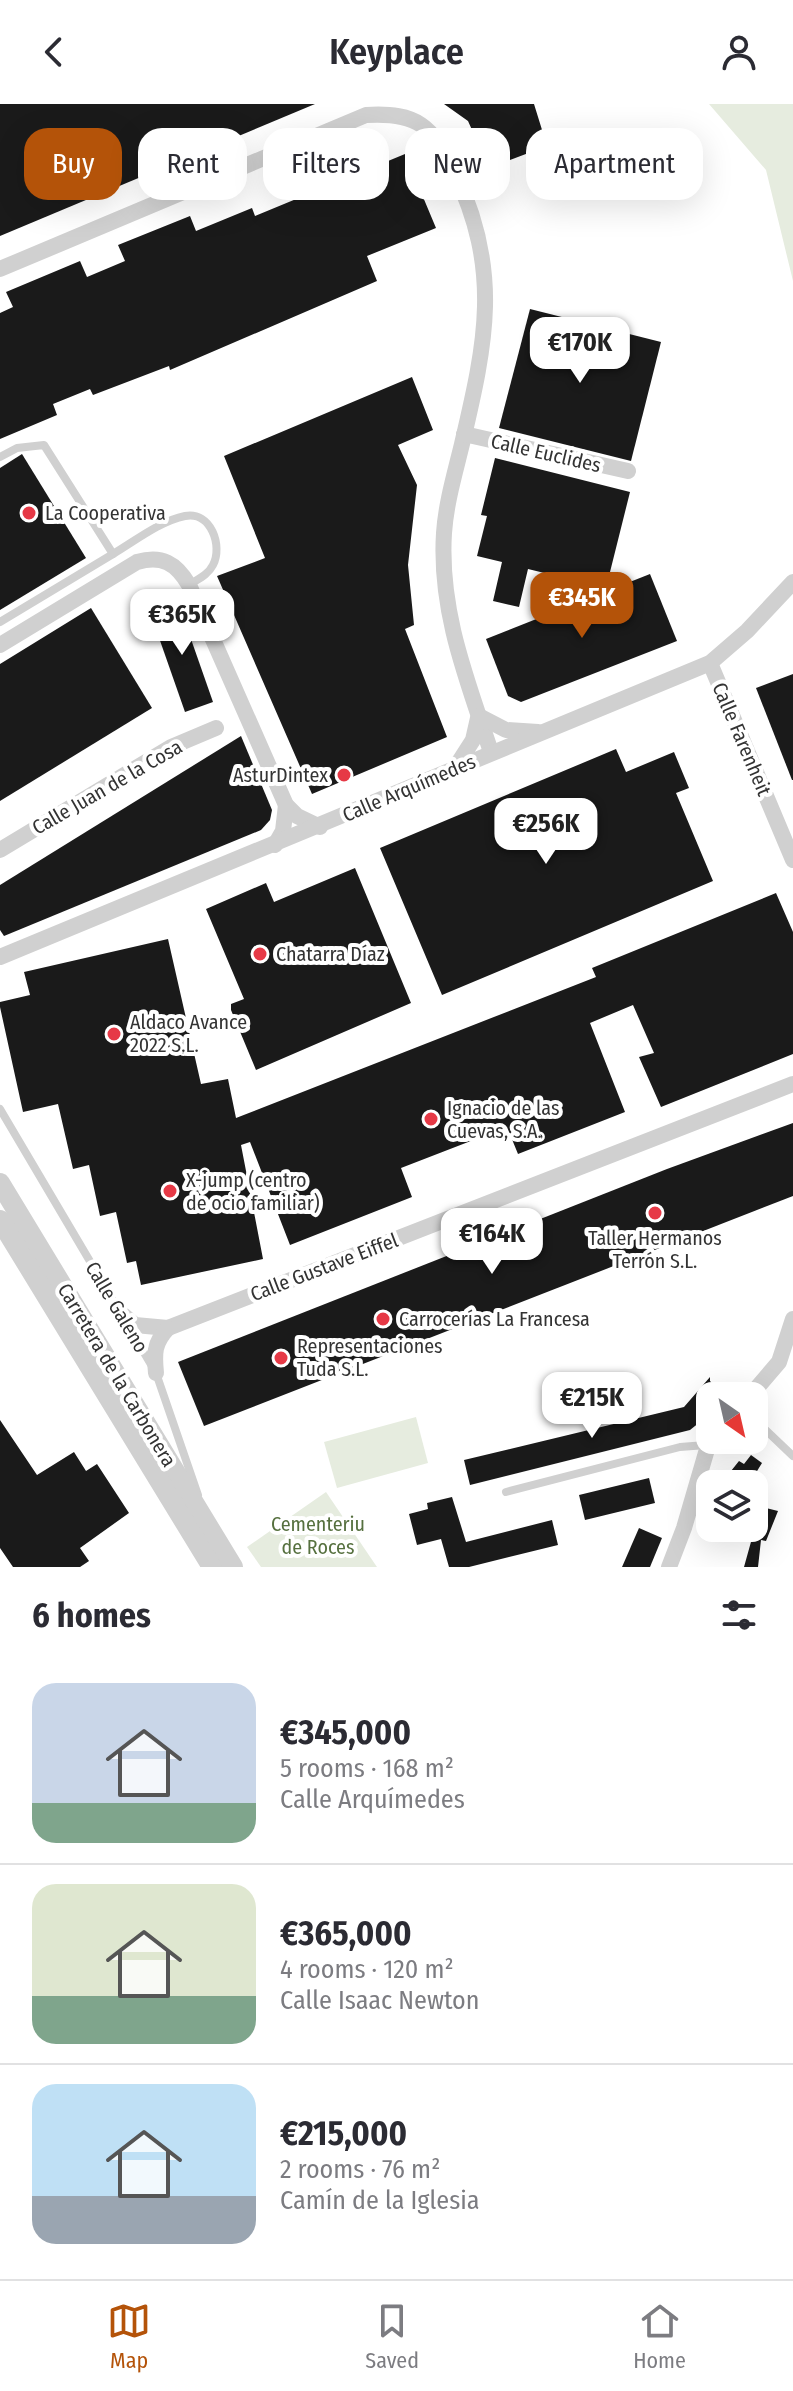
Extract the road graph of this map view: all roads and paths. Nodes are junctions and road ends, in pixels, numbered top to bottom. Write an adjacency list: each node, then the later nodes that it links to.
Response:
1 (0, 269): 2 (street)
2 (464, 434): 4 (street, Calle Euclides); 11 (street)
3 (0, 457): 5 (lane)
4 (628, 471)
5 (113, 554): 7 (lane); 8 (lane)
6 (793, 582): 10 (street, Calle Arquímedes)
7 (189, 585): 9 (street); 16 (street)
8 (0, 622)
9 (0, 645)
10 (710, 663): 13 (street, Calle Arquímedes); 18 (street, Calle Farenheit)
11 (479, 716): 13 (street); 14 (street); 15 (street)
12 (216, 728): 21 (street, Calle Juan de la Cosa)
13 (541, 732): 14 (street, Calle Arquímedes)
14 (491, 752): 15 (street, Calle Arquímedes)
15 (455, 768): 19 (street, Calle Arquímedes)
16 (286, 805): 19 (street); 20 (street)
17 (793, 814): 18 (street)
18 (776, 822): 22 (street, Calle Farenheit)
19 (320, 827): 20 (street, Calle Arquímedes)
20 (275, 845): 23 (street, Calle Arquímedes)
21 (0, 849)
22 (793, 860)
23 (0, 957)
24 (793, 1084): 30 (street, Calle Gustave Eiffel)
25 (0, 1109): 28 (lane, Calle Galeno)
26 (0, 1183): 38 (street, Carretera de la Carbonera)
27 (0, 1220): 39 (street, Carretera de la Carbonera)
28 (122, 1314): 30 (street); 31 (lane, Calle Galeno)
29 (793, 1319): 32 (street)
30 (168, 1328): 31 (street)
31 (156, 1373): 38 (lane, Calle Galeno)
32 (762, 1382)
33 (768, 1432): 36 (lane)
34 (696, 1444): 37 (lane)
35 (705, 1454): 41 (street)
36 (793, 1456)
37 (506, 1492)
38 (204, 1519): 40 (street, Carretera de la Carbonera)
39 (212, 1567)
40 (233, 1567)
41 (669, 1567)

